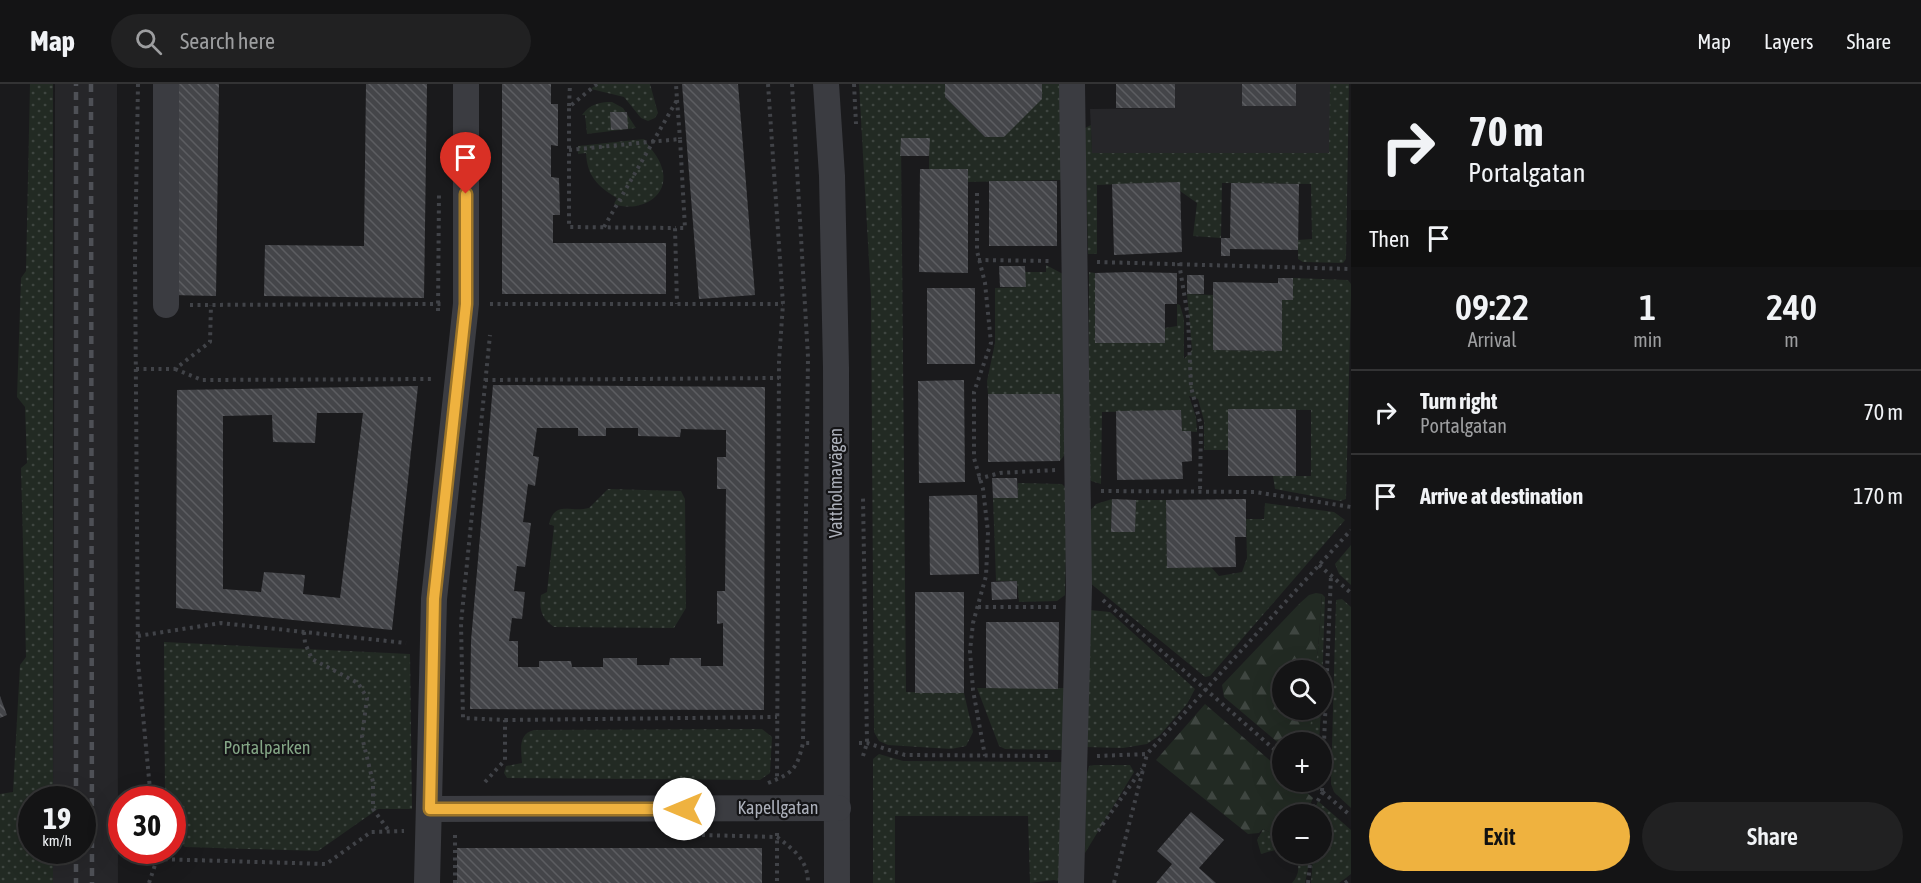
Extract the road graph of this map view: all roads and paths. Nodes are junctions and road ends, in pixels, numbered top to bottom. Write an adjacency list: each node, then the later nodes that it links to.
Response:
1 (138, 84): 31 (path)
2 (166, 84): 26 (street)
3 (466, 84): 35 (street)
4 (570, 84): 12 (path)
5 (597, 84): 12 (path)
6 (676, 84): 11 (path)
7 (768, 84): 34 (path)
8 (792, 84): 54 (path)
9 (826, 84): 55 (street, Vattholmavägen)
10 (1072, 84): 21 (street)
11 (677, 100): 13 (path); 14 (path)
12 (570, 107): 15 (path)
13 (680, 138): 14 (path); 19 (path)
14 (653, 141): 15 (path); 18 (path)
15 (569, 150): 18 (path)
16 (439, 188): 29 (path)
17 (977, 193): 20 (path)
18 (603, 227): 19 (path)
19 (675, 228): 25 (path)
20 (978, 260): 21 (path); 37 (path)
21 (1074, 261): 22 (path); 38 (street)
22 (1179, 263): 23 (path); 39 (path)
23 (1351, 268)
24 (490, 292): 28 (path)
25 (677, 304)
26 (166, 305)
27 (211, 305): 32 (path)
28 (490, 316)
29 (438, 321)
30 (490, 327): 36 (path)
31 (136, 369): 32 (path); 48 (path)
32 (175, 369): 35 (path)
33 (434, 369): 35 (path)
34 (779, 378): 36 (path); 51 (path)
35 (445, 379): 36 (path); 65 (street)
36 (486, 380): 52 (path)
37 (978, 479): 38 (path); 46 (path)
38 (1077, 480): 39 (path); 45 (street)
39 (1200, 491): 40 (path)
40 (1351, 507)
41 (1351, 530): 42 (path)
42 (1319, 565): 43 (path); 50 (path)
43 (1331, 575): 44 (path); 53 (path)
44 (1351, 592)
45 (1078, 599): 46 (path); 50 (path); 59 (street)
46 (978, 607): 58 (path)
47 (304, 632): 48 (path); 49 (path); 67 (path)
48 (138, 636): 62 (path)
49 (406, 643)
50 (1207, 691): 56 (path); 57 (path)
51 (777, 717): 52 (path); 54 (path)
52 (505, 720): 61 (path)
53 (1324, 732)
54 (803, 743): 55 (path)
55 (838, 743): 58 (path); 64 (street, Vattholmavägen)
56 (1272, 747)
57 (1147, 754): 59 (path); 60 (path)
58 (985, 756): 59 (path)
59 (1077, 756): 71 (street)
60 (1144, 765): 71 (path); 79 (path)
61 (486, 782)
62 (150, 786)
63 (1323, 792): 66 (path)
64 (838, 808): 65 (street, Kapellgatan); 78 (street, Vattholmavägen)
65 (430, 809): 74 (street)
66 (1351, 816)
67 (389, 831)
68 (455, 831): 75 (path)
69 (156, 864): 73 (path)
70 (1310, 864): 80 (path)
71 (1072, 874)
72 (1351, 879): 81 (path)
73 (149, 883)
74 (427, 883)
75 (455, 883)
76 (777, 883): 77 (path)
77 (808, 883)
78 (837, 883)
79 (1114, 883)
80 (1308, 883)
81 (1345, 883)

